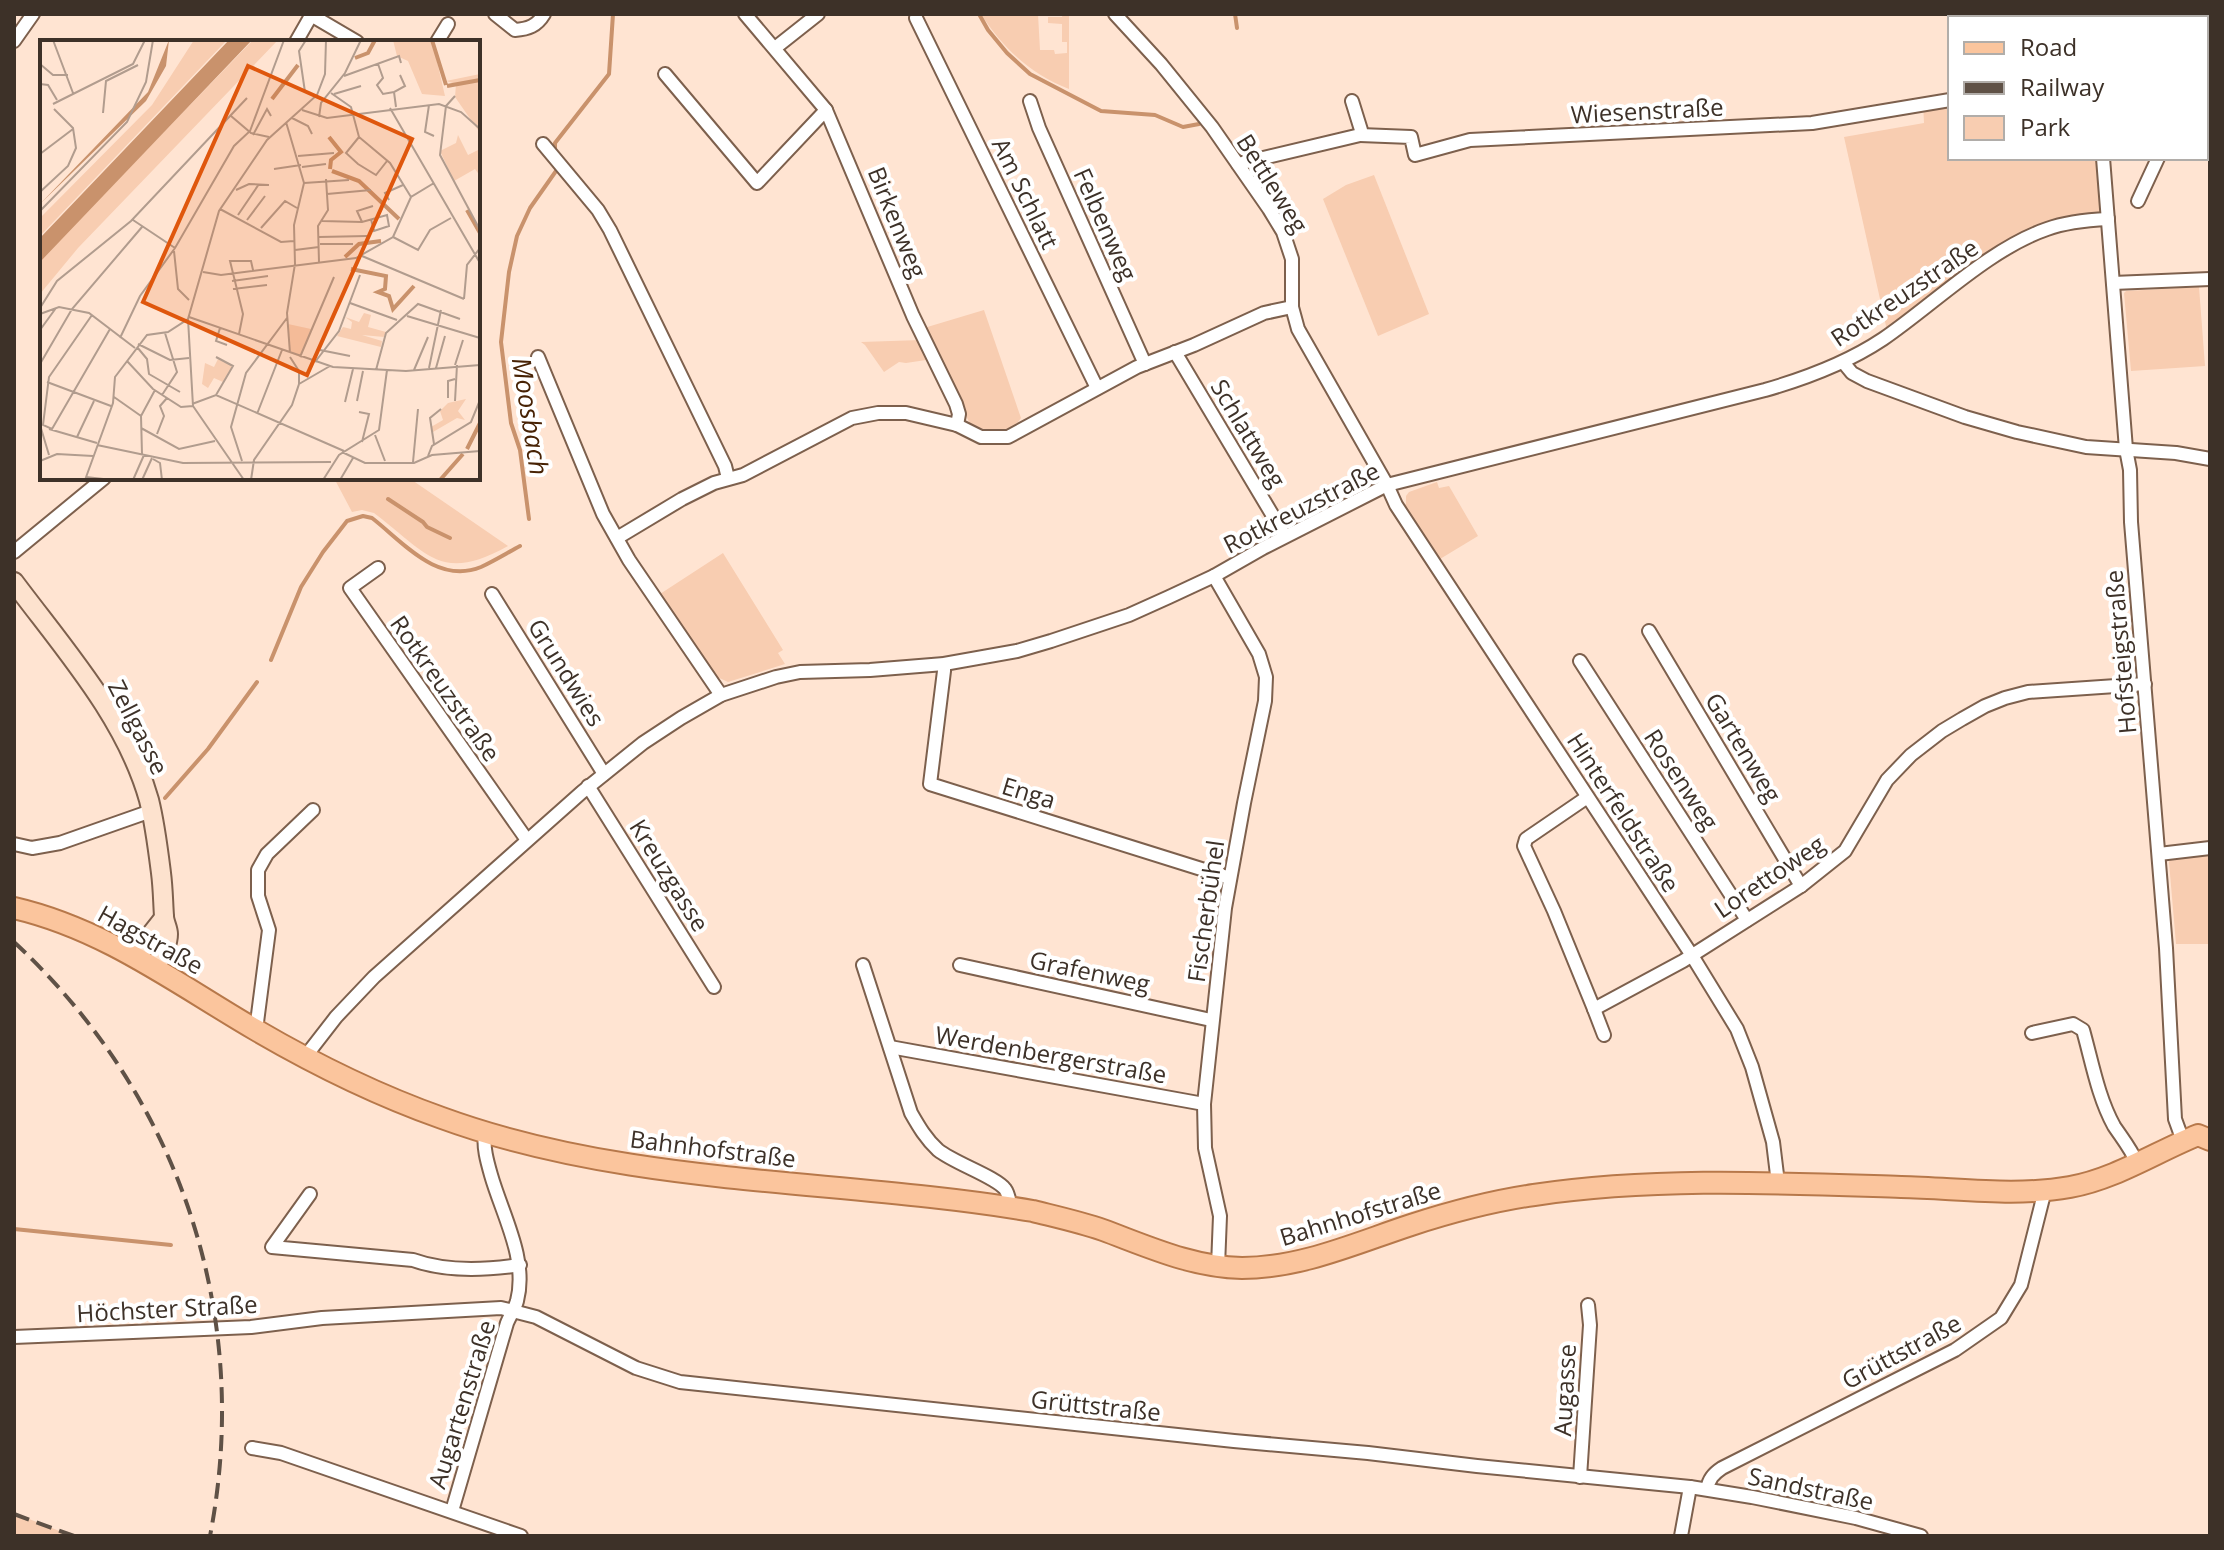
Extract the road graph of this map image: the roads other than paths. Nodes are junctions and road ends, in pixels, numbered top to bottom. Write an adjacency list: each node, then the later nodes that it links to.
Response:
1 (33, 14): 13 (street)
2 (495, 14): 3 (street)
3 (544, 14)
4 (745, 14): 14 (street, Birkenweg)
5 (818, 14): 14 (street)
6 (1115, 14): 24 (street, Bettleweg)
7 (311, 15): 10 (street); 11 (street)
8 (916, 18): 34 (street, Am Schlatt)
9 (448, 24): 12 (street)
10 (297, 40)
11 (354, 40)
12 (438, 40)
13 (14, 41)
14 (775, 48): 19 (street, Birkenweg)
15 (665, 74): 19 (street)
16 (1948, 100): 20 (street, Wiesenstraße)
17 (1030, 101): 33 (street, Felbenweg)
18 (1352, 101): 20 (street)
19 (826, 110): 35 (street, Birkenweg)
20 (1360, 135): 24 (street, Wiesenstraße)
21 (543, 144): 38 (street)
22 (2103, 160): 26 (street, Hofsteigstraße)
23 (2157, 160): 25 (street)
24 (1238, 164): 29 (street, Bettleweg)
25 (2138, 201)
26 (2108, 219): 28 (street, Hofsteigstraße); 32 (street, Rotkreuzstraße)
27 (2210, 279): 28 (street)
28 (2113, 283): 36 (street, Hofsteigstraße)
29 (1292, 307): 30 (street); 40 (street, Bettleweg)
30 (1175, 352): 33 (street); 41 (street, Schlattweg)
31 (538, 357): 42 (street)
32 (1843, 362): 36 (street); 40 (street, Rotkreuzstraße)
33 (1145, 364): 34 (street)
34 (1097, 388): 35 (street)
35 (957, 425): 38 (street)
36 (2126, 449): 37 (street); 51 (street, Hofsteigstraße)
37 (2210, 459)
38 (728, 478): 42 (street)
39 (102, 480): 43 (street)
40 (1387, 485): 41 (street, Rotkreuzstraße); 55 (street, Hinterfeldstraße)
41 (1285, 536): 45 (street, Rotkreuzstraße)
42 (617, 538): 52 (street)
43 (14, 552)
44 (378, 568): 58 (street, Rotkreuzstraße)
45 (1214, 576): 50 (street, Rotkreuzstraße); 62 (street, Fischerbühel)
46 (14, 582): 57 (main road, Zellgasse)
47 (492, 594): 53 (street, Grundwies)
48 (1649, 631): 63 (street, Gartenweg)
49 (1580, 661): 65 (street, Rosenweg)
50 (944, 664): 52 (street, Rotkreuzstraße); 62 (street, Enga)
51 (2145, 684): 61 (street, Hofsteigstraße); 63 (street, Lorettoweg)
52 (721, 695): 53 (street, Rotkreuzstraße)
53 (604, 774): 54 (street, Rotkreuzstraße)
54 (588, 786): 58 (street, Rotkreuzstraße); 70 (street, Kreuzgasse)
55 (1586, 798): 66 (street, Hinterfeldstraße); 71 (street)
56 (313, 810): 73 (street)
57 (151, 811): 59 (street); 67 (main road, Zellgasse)
58 (527, 840): 77 (street, Rotkreuzstraße)
59 (14, 844)
60 (2210, 848): 61 (street)
61 (2159, 854): 80 (street, Hofsteigstraße)
62 (1230, 878): 72 (street, Fischerbühel)
63 (1801, 886): 65 (street, Lorettoweg)
64 (14, 908): 67 (main road, Hagstraße)
65 (1747, 920): 66 (street, Lorettoweg)
66 (1691, 954): 71 (street, Lorettoweg); 82 (street, Hinterfeldstraße)
67 (147, 963): 73 (main road, Hagstraße)
68 (863, 965): 76 (street)
69 (960, 965): 72 (street, Grafenweg)
70 (714, 987)
71 (1594, 1009): 75 (street)
72 (1211, 1020): 78 (street, Fischerbühel)
73 (256, 1030): 77 (main road, Hagstraße)
74 (2032, 1033): 81 (street)
75 (1604, 1035)
76 (890, 1047): 78 (street, Werdenbergerstraße); 85 (street)
77 (305, 1057): 79 (main road, Hagstraße)
78 (1204, 1104): 87 (street, Fischerbühel)
79 (485, 1133): 85 (main road, Bahnhofstraße); 86 (street)
80 (2200, 1136): 81 (main road, Bahnhofstraße)
81 (2137, 1163): 83 (main road, Bahnhofstraße)
82 (1778, 1183): 83 (main road, Bahnhofstraße); 87 (main road, Bahnhofstraße)
83 (2045, 1190): 94 (street, Grüttstraße)
84 (310, 1194): 86 (street)
85 (1011, 1208): 87 (main road, Bahnhofstraße)
86 (520, 1265): 89 (street)
87 (1218, 1266)
88 (1588, 1305): 92 (street, Augasse)
89 (513, 1309): 90 (street, Höchster Straße); 92 (street, Grüttstraße); 95 (street, Augartenstraße)
90 (14, 1337)
91 (252, 1448): 95 (street, Augartenstraße)
92 (1580, 1477): 93 (street, Grüttstraße)
93 (1690, 1487): 94 (street, Sandstraße); 97 (street)
94 (1707, 1489): 98 (street, Sandstraße)
95 (452, 1511): 96 (street, Augartenstraße)
96 (521, 1536)
97 (1681, 1536)
98 (1921, 1536)

